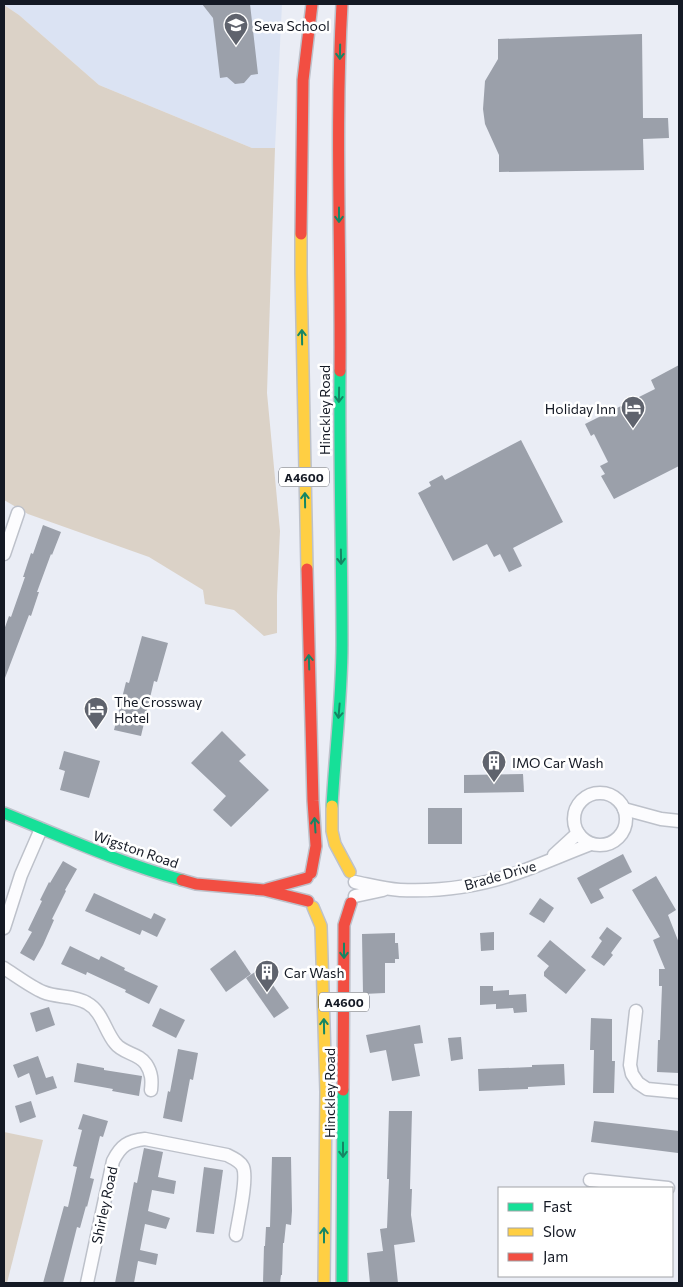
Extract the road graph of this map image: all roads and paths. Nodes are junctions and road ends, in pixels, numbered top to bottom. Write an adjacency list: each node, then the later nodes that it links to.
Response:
1 (312, 4): 16 (main road, Hinckley Road / A4600, one-way to 1)
2 (342, 4): 17 (main road, Hinckley Road / A4600, one-way to 17)
3 (18, 513): 4 (street)
4 (4, 554)
5 (624, 808): 7 (street); 9 (street); 11 (street)
6 (4, 813): 10 (main road, Wigston Road)
7 (661, 819): 8 (street); 9 (street)
8 (679, 820)
9 (626, 823): 12 (street)
10 (41, 829): 19 (main road, Wigston Road); 20 (street)
11 (578, 833): 12 (street); 13 (street, Brade Drive)
12 (591, 844): 13 (street, Brade Drive)
13 (548, 860): 18 (street, Brade Drive)
14 (336, 864): 17 (main road)
15 (322, 865): 16 (main road)
16 (309, 875): 19 (main road, Wigston Road); 22 (main road, A4600)
17 (352, 877): 18 (street, Brade Drive); 21 (main road, A4600)
18 (390, 889): 21 (street, Brade Drive)
19 (264, 890): 22 (main road, Wigston Road)
20 (8, 898): 23 (street)
21 (353, 900): 22 (main road, Wigston Road); 33 (main road, Hinckley Road / A4600, one-way to 33)
22 (310, 904): 32 (main road, Hinckley Road / A4600, one-way to 22)
23 (4, 928)
24 (4, 968): 26 (street)
25 (636, 1011): 27 (street)
26 (151, 1090)
27 (679, 1092)
28 (590, 1180): 29 (street)
29 (660, 1187)
30 (236, 1235): 31 (street, Shirley Road)
31 (87, 1283)
32 (324, 1283)
33 (342, 1283)

